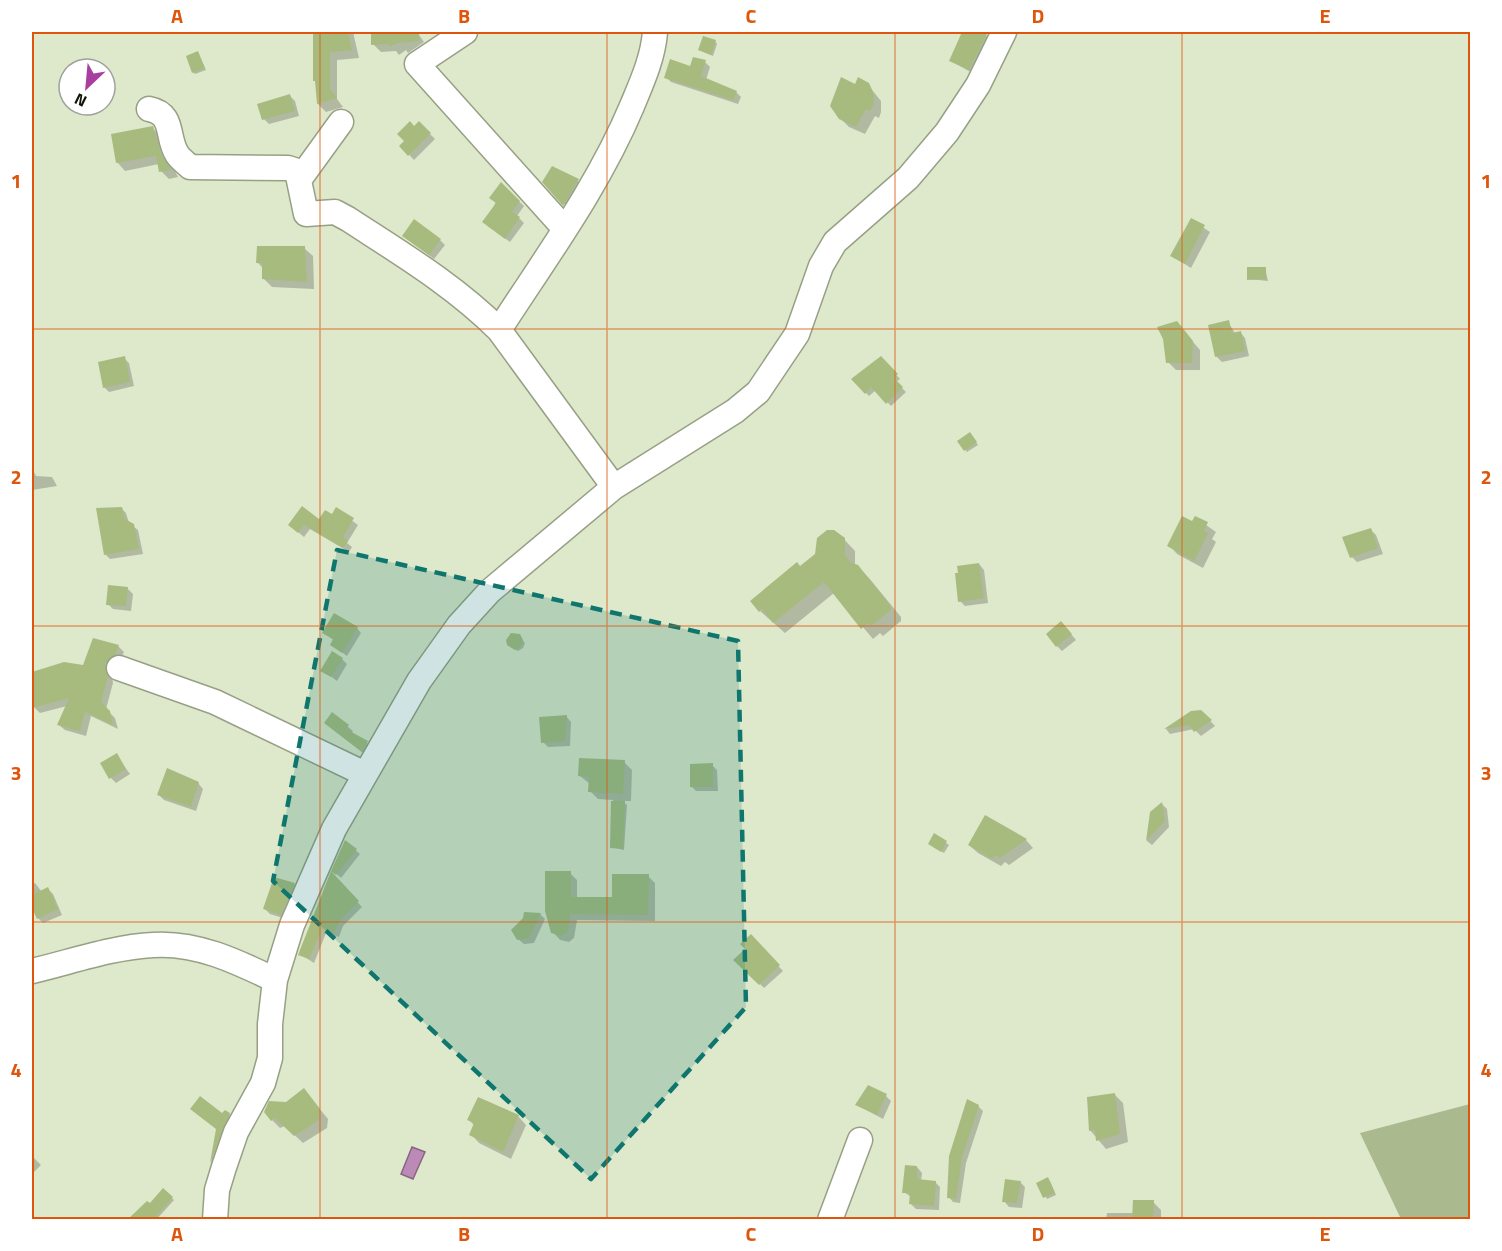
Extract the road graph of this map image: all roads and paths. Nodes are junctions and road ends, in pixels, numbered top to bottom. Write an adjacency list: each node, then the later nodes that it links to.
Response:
1 (465, 32): 7 (street)
2 (655, 32): 7 (street)
3 (1004, 32): 9 (street)
4 (149, 109): 6 (street)
5 (341, 122): 6 (street)
6 (299, 180): 8 (street)
7 (565, 229): 8 (street)
8 (499, 330): 9 (street)
9 (614, 487): 11 (street)
10 (119, 668): 11 (street)
11 (365, 774): 13 (street)
12 (32, 971): 13 (street)
13 (275, 980): 15 (street)
14 (860, 1140): 16 (street)
15 (215, 1220)
16 (830, 1220)

